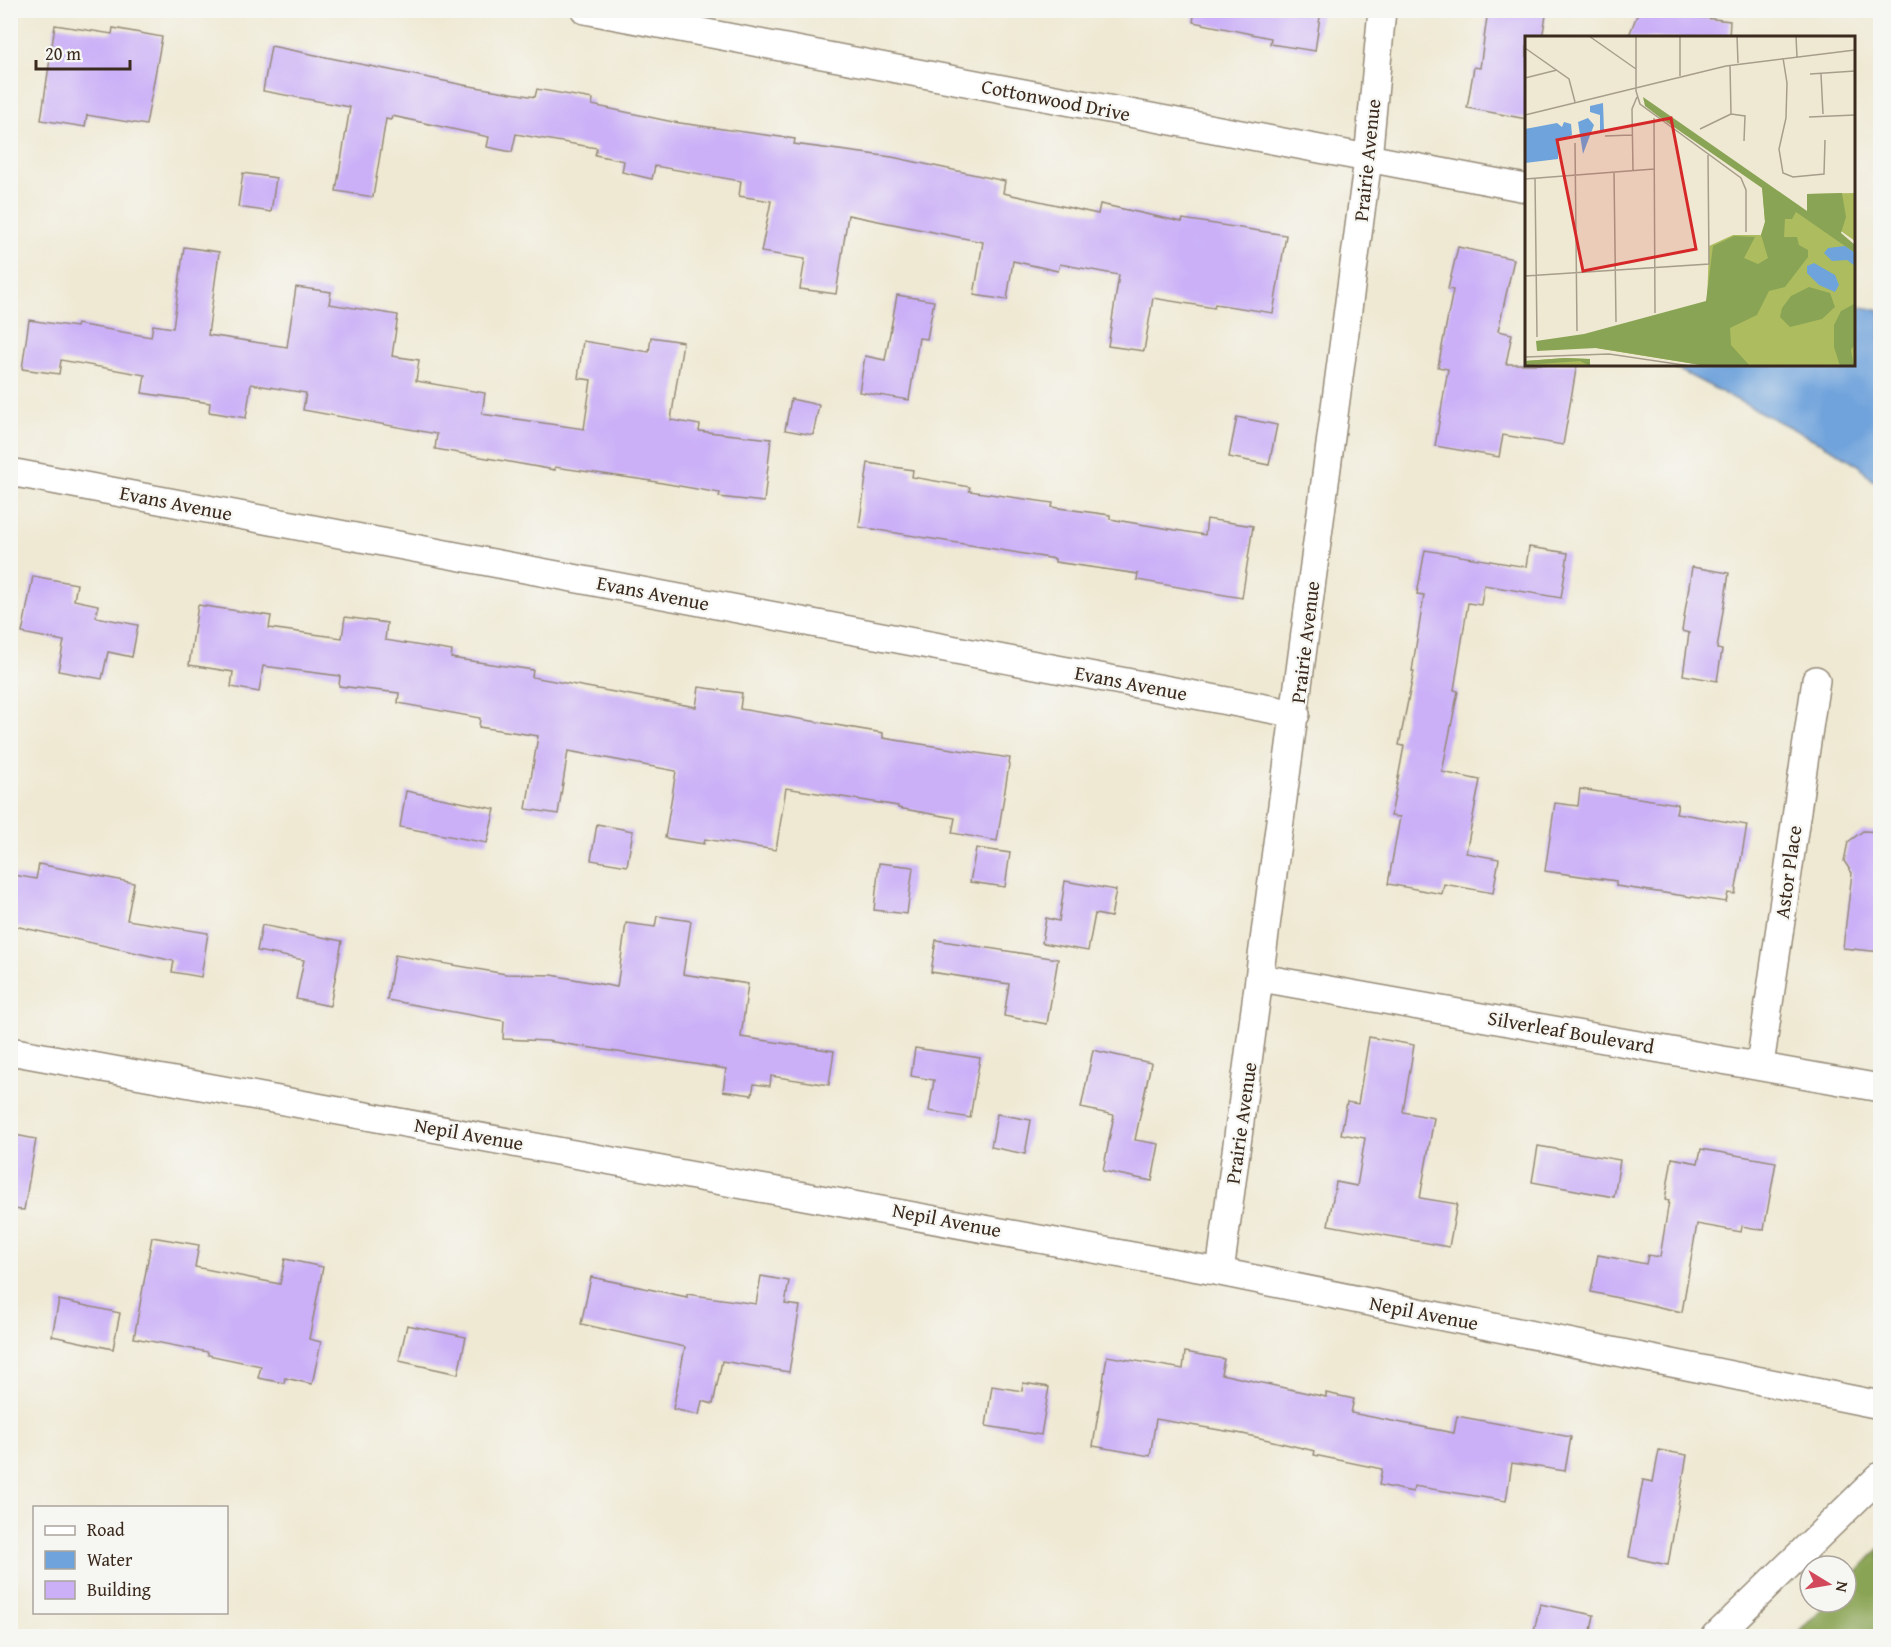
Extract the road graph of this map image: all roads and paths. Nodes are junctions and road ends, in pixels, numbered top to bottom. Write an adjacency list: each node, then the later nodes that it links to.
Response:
1 (585, 10): 3 (street, Cottonwood Drive)
2 (1382, 10): 3 (street, Prairie Avenue)
3 (1368, 159): 4 (street, Cottonwood Drive); 7 (street, Prairie Avenue)
4 (1525, 188)
5 (10, 472): 7 (street, Evans Avenue)
6 (1816, 680): 10 (street, Astor Place)
7 (1296, 714): 8 (street, Prairie Avenue)
8 (1262, 978): 10 (street, Silverleaf Boulevard); 12 (street, Prairie Avenue)
9 (10, 1051): 12 (street, Nepil Avenue)
10 (1760, 1065): 11 (street, Silverleaf Boulevard)
11 (1881, 1088)
12 (1220, 1272): 13 (street, Nepil Avenue)
13 (1881, 1405)
14 (1881, 1476): 15 (street)
15 (1716, 1636)

